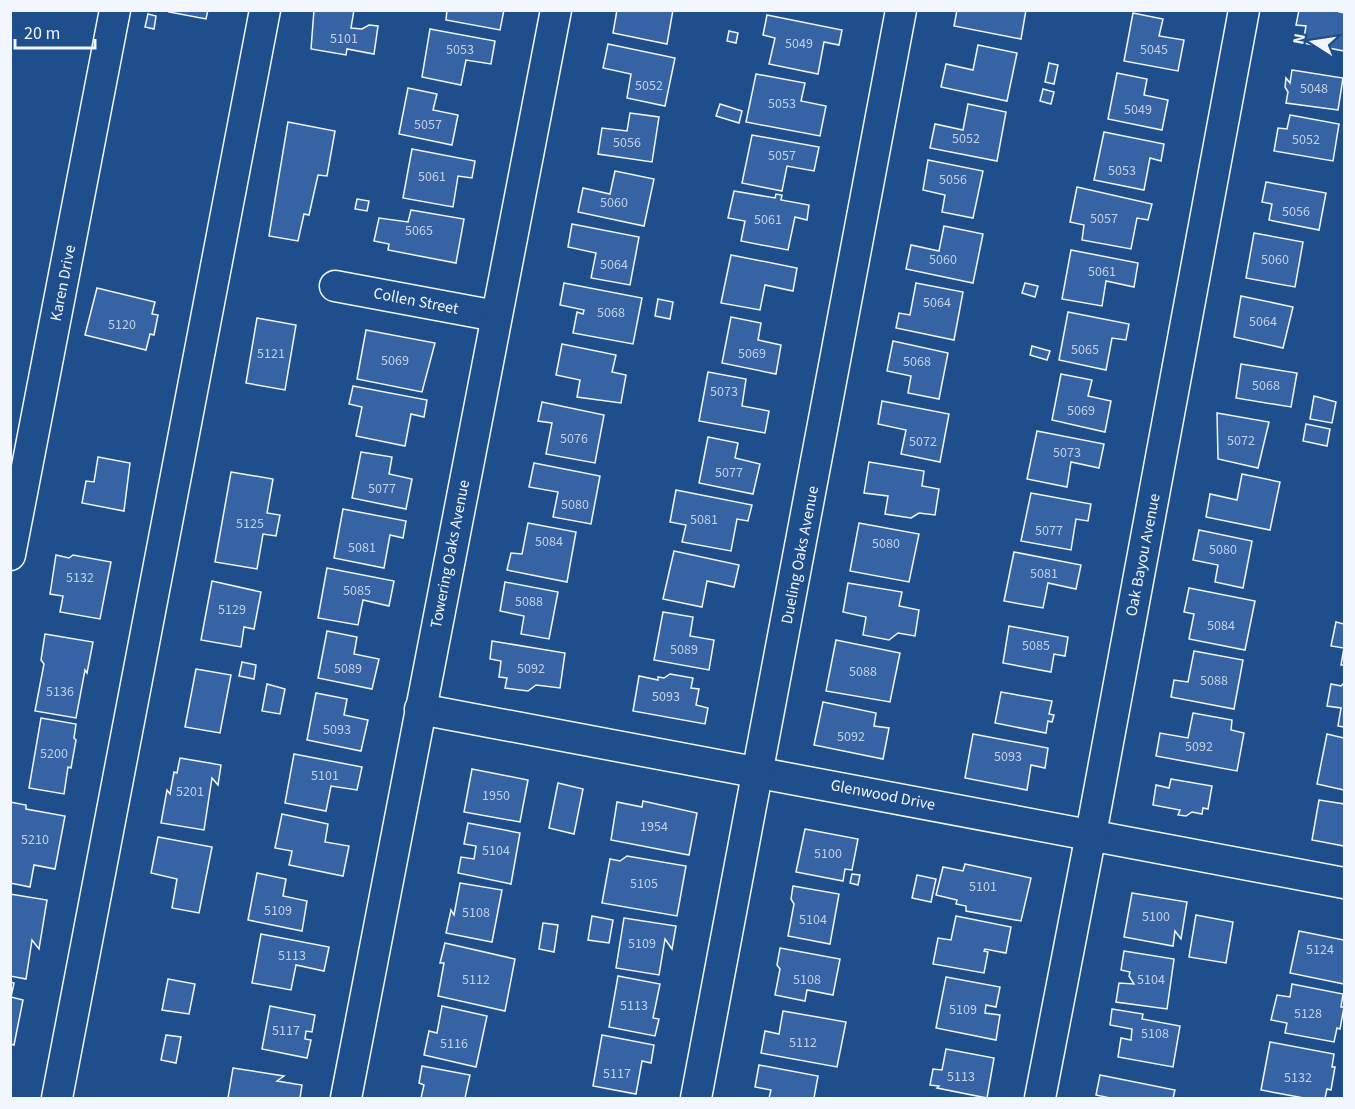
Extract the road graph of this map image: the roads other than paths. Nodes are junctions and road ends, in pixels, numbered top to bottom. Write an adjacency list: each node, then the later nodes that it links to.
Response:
1 (115, 10): 8 (street, Karen Drive)
2 (265, 10): 13 (street)
3 (556, 10): 7 (street, Towering Oaks Avenue)
4 (901, 10): 10 (street, Dueling Oaks Avenue)
5 (1244, 10): 11 (street, Oak Bayou Avenue)
6 (335, 286): 7 (street, Collen Street)
7 (496, 316): 9 (street, Towering Oaks Avenue)
8 (10, 555)
9 (420, 709): 10 (street, Glenwood Drive); 14 (street, Towering Oaks Avenue)
10 (759, 772): 11 (street, Glenwood Drive); 15 (street, Dueling Oaks Avenue)
11 (1091, 834): 12 (street, Glenwood Drive); 16 (street, Oak Bayou Avenue)
12 (1344, 883)
13 (57, 1098)
14 (346, 1098)
15 (696, 1098)
16 (1040, 1098)

